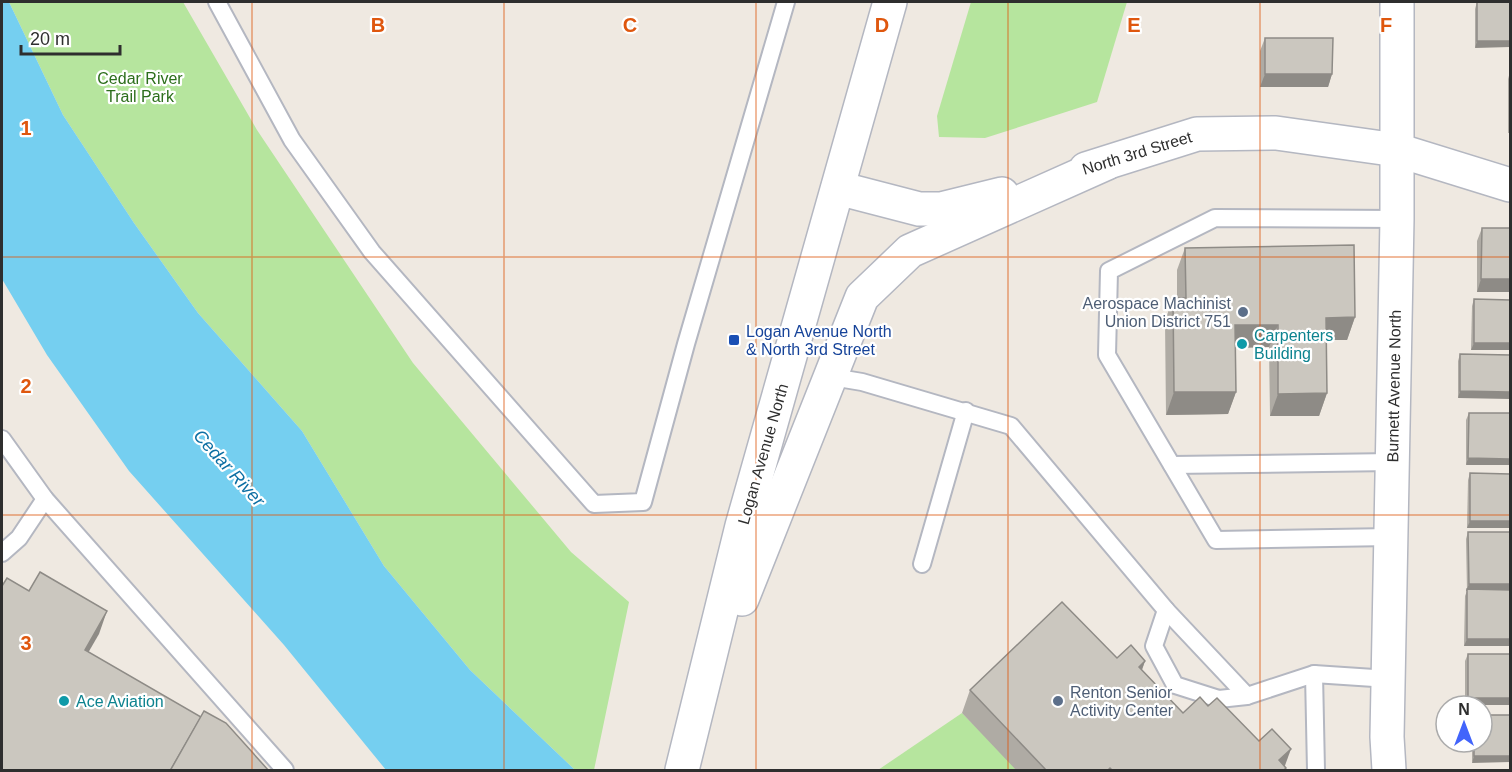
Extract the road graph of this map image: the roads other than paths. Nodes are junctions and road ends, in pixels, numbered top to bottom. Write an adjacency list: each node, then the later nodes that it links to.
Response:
1 (217, 2): 2 (lane)
2 (786, 2)
3 (890, 2): 8 (main road, Logan Avenue North)
4 (1397, 2): 5 (main road, Burnett Avenue North)
5 (1397, 150): 6 (main road, North 3rd Street); 7 (main road, North 3rd Street); 9 (main road, Burnett Avenue North)
6 (1107, 163): 8 (main road, North 3rd Street); 10 (main road)
7 (1510, 185)
8 (837, 188): 23 (main road, Logan Avenue North)
9 (1397, 219): 13 (main road, Burnett Avenue North); 14 (lane)
10 (831, 377): 11 (lane); 23 (main road)
11 (966, 411): 18 (lane); 19 (lane)
12 (2, 440): 15 (lane)
13 (1392, 462): 14 (lane); 16 (main road, Burnett Avenue North)
14 (1172, 465): 16 (lane)
15 (45, 499): 17 (lane); 24 (lane)
16 (1391, 537): 21 (main road, Burnett Avenue North)
17 (2, 553)
18 (922, 564)
19 (1166, 610): 22 (lane); 22 (lane)
20 (1314, 674): 21 (lane); 22 (lane); 26 (lane)
21 (1389, 679): 27 (main road, Burnett Avenue North)
22 (1246, 696)
23 (693, 721): 25 (main road, Logan Avenue North)
24 (285, 771)
25 (682, 771)
26 (1316, 771)
27 (1389, 771)

